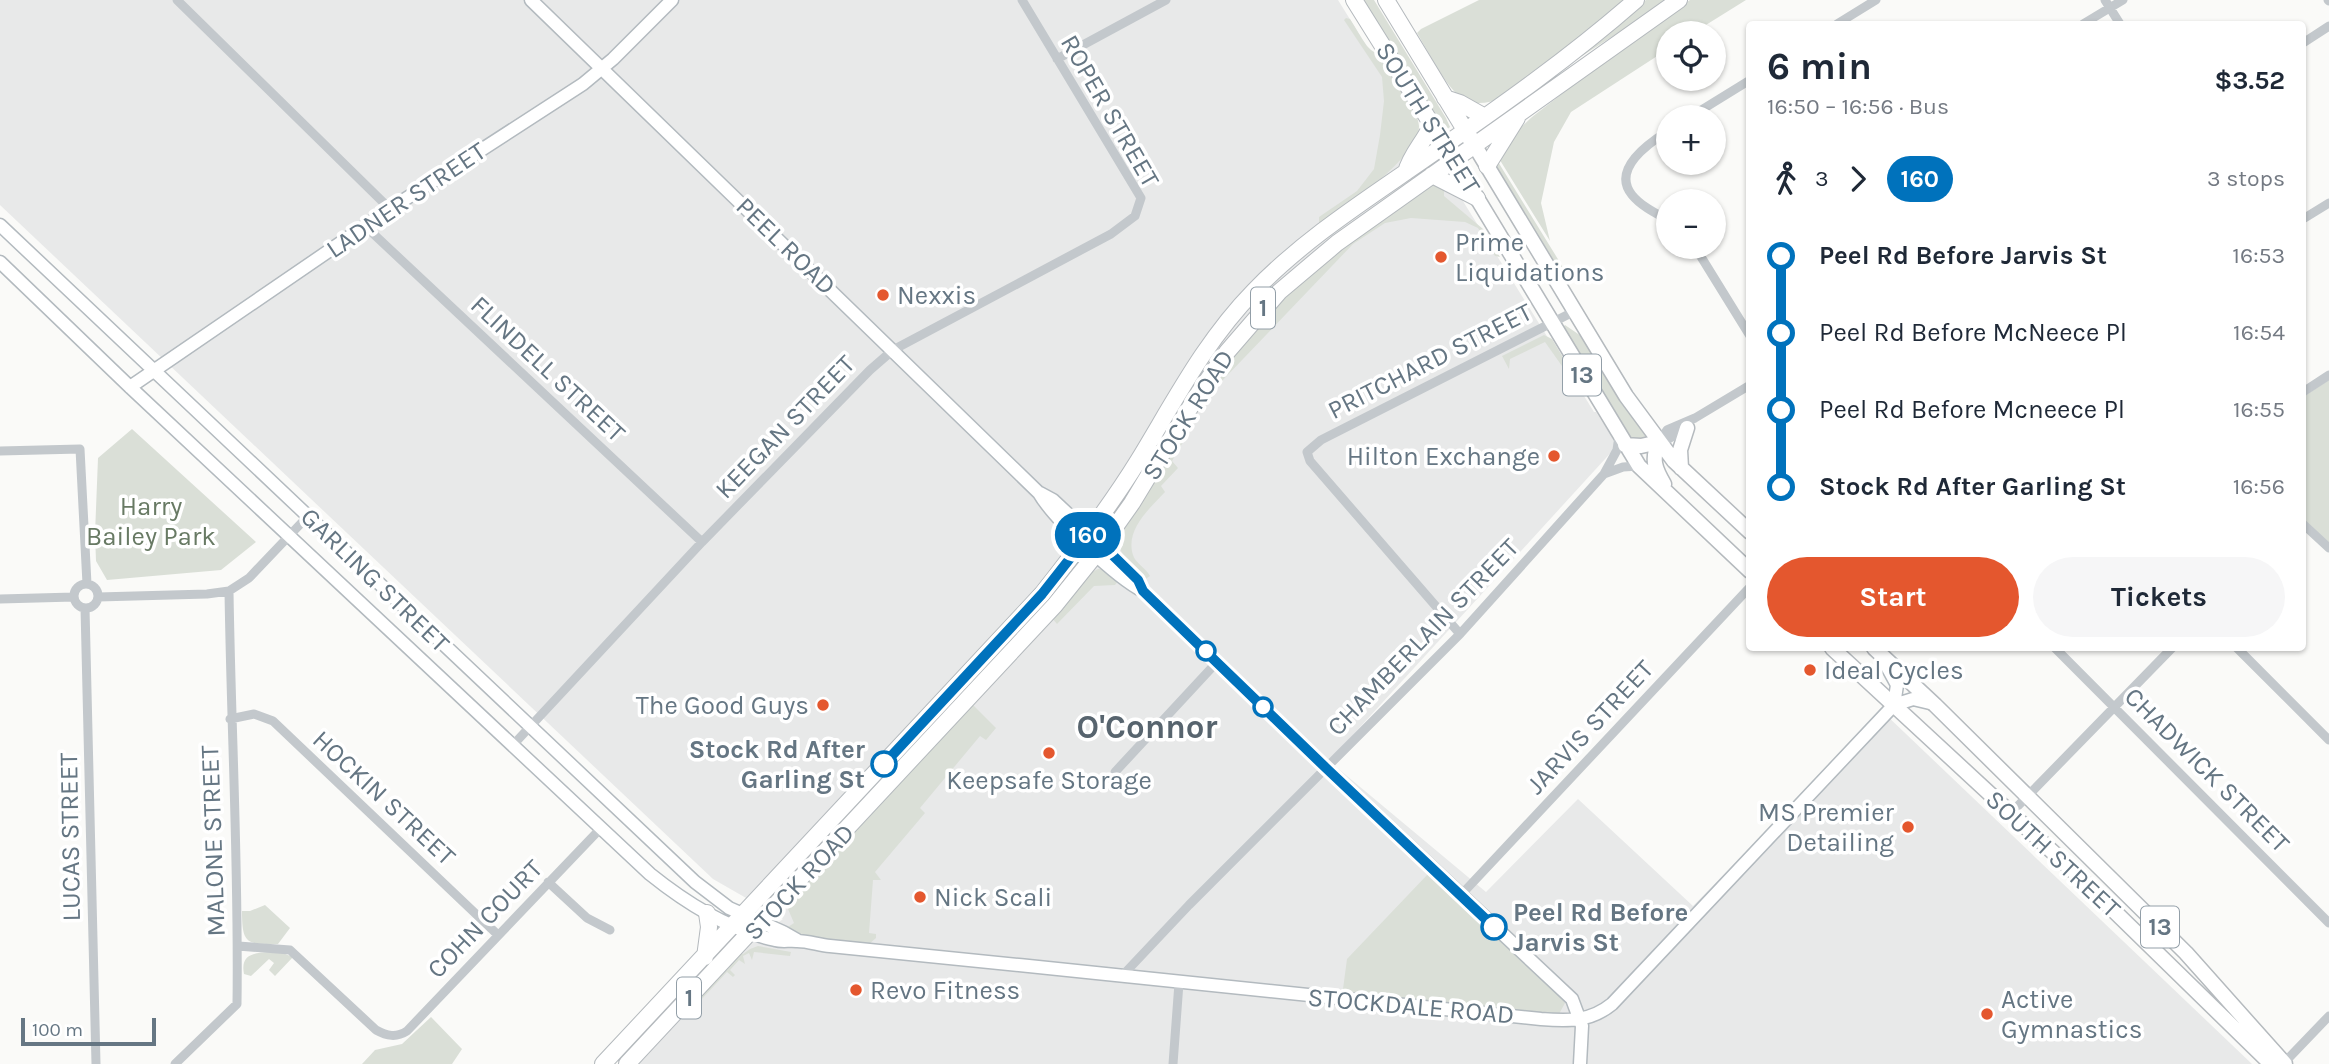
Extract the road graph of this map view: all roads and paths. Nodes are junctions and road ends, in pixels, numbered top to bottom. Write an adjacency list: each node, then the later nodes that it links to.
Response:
1 (177, 0): 37 (street)
2 (531, 0): 19 (street, PEEL ROAD)
3 (672, 0): 19 (street, LADNER STREET)
4 (1022, 0): 18 (street, ROPER STREET)
5 (1166, 0): 18 (street)
6 (1354, 0): 25 (highway, SOUTH STREET / 13)
7 (1386, 0): 21 (highway, SOUTH STREET / 13)
8 (1636, 0): 24 (highway, STOCK ROAD / 1)
9 (1679, 0): 23 (highway, STOCK ROAD / 1)
10 (1876, 0): 13 (street)
11 (2123, 0): 12 (street)
12 (2107, 4): 14 (street); 15 (street)
13 (1842, 21)
14 (2087, 21)
15 (2118, 21)
16 (2329, 26): 17 (street)
17 (2306, 41)
18 (1057, 59): 36 (street, ROPER STREET)
19 (602, 69): 37 (street, LADNER STREET); 47 (street, PEEL ROAD)
20 (1746, 82): 22 (street)
21 (1445, 98): 24 (highway); 26 (highway, SOUTH STREET / 13)
22 (1709, 105)
23 (1518, 116): 29 (highway, STOCK ROAD / 1); 31 (highway)
24 (1485, 117): 26 (highway, STOCK ROAD / 1)
25 (1431, 126): 28 (highway, SOUTH STREET / 13); 32 (highway)
26 (1465, 131): 28 (highway, STOCK ROAD / 1); 29 (highway, SOUTH STREET / 13)
27 (1656, 140): 38 (street)
28 (1444, 145): 30 (highway, SOUTH STREET / 13); 32 (highway, STOCK ROAD / 1)
29 (1475, 146): 30 (highway, STOCK ROAD / 1); 31 (main road, SOUTH STREET / 13)
30 (1454, 160): 33 (highway, STOCK ROAD / 1); 34 (main road, SOUTH STREET / 13)
31 (1487, 166): 44 (main road, SOUTH STREET / 13)
32 (1406, 172): 65 (highway, STOCK ROAD / 1)
33 (1432, 176): 34 (highway); 68 (highway, STOCK ROAD / 1)
34 (1477, 198): 45 (main road, SOUTH STREET / 13)
35 (2329, 203): 39 (street)
36 (1140, 207): 47 (street, KEEGAN STREET)
37 (390, 209): 41 (street, LADNER STREET)
38 (1656, 214)
39 (2306, 217)
40 (0, 225): 48 (street, GARLING STREET)
41 (365, 226): 48 (street, LADNER STREET); 66 (street, FLINDELL STREET)
42 (1702, 259): 46 (street)
43 (3, 270): 50 (street, GARLING STREET)
44 (1575, 311): 45 (street, PRITCHARD STREET); 55 (main road, SOUTH STREET / 13)
45 (1551, 324): 54 (main road, SOUTH STREET / 13); 77 (street, PRITCHARD STREET)
46 (1746, 330)
47 (893, 350): 65 (street, PEEL ROAD); 66 (street, KEEGAN STREET)
48 (155, 370): 50 (street, LADNER STREET); 61 (street, GARLING STREET)
49 (2329, 376): 52 (street)
50 (130, 387): 64 (street, GARLING STREET)
51 (1746, 388): 53 (street)
52 (2306, 390)
53 (1691, 423): 55 (street); 58 (main road)
54 (1622, 441): 55 (main road); 57 (main road, SOUTH STREET / 13); 59 (street, CHAMBERLAIN STREET)
55 (1658, 442): 58 (main road, SOUTH STREET / 13); 60 (main road)
56 (0, 451): 70 (street)
57 (1639, 466): 59 (street); 60 (main road, SOUTH STREET / 13)
58 (1681, 468): 63 (main road, SOUTH STREET / 13)
59 (1604, 474): 77 (street, CHAMBERLAIN STREET)
60 (1673, 500): 69 (main road, SOUTH STREET / 13)
61 (308, 516): 64 (street); 89 (street, GARLING STREET)
62 (2306, 526): 67 (street)
63 (1746, 528)
64 (289, 536): 71 (street); 91 (street, GARLING STREET)
65 (1086, 537): 68 (street, PEEL ROAD); 103 (highway, STOCK ROAD / 1)
66 (702, 542): 89 (street, KEEGAN STREET)
67 (2329, 548)
68 (1100, 550): 84 (street, PEEL ROAD); 105 (highway, STOCK ROAD / 1)
69 (1746, 567)
70 (87, 584): 73 (street); 74 (street)
71 (229, 591): 74 (street); 88 (street, MALONE STREET)
72 (1746, 591): 100 (street, JARVIS STREET)
73 (74, 597): 75 (street); 76 (street)
74 (98, 597): 76 (street)
75 (0, 599)
76 (85, 608): 115 (street, LUCAS STREET)
77 (1460, 634): 92 (street, CHAMBERLAIN STREET)
78 (1835, 651): 85 (main road, SOUTH STREET / 13)
79 (1876, 651): 85 (street)
80 (1877, 651): 86 (main road, SOUTH STREET / 13)
81 (2058, 651): 87 (street, CHADWICK STREET)
82 (2169, 651): 87 (street)
83 (2240, 651): 90 (street)
84 (1217, 662): 92 (street, PEEL ROAD); 93 (street)
85 (1894, 705): 86 (street); 95 (main road, SOUTH STREET / 13); 114 (street, STOCKDALE ROAD)
86 (1935, 705): 94 (main road, SOUTH STREET / 13)
87 (2115, 707): 94 (street); 104 (street, CHADWICK STREET)
88 (230, 719): 108 (street, HOCKIN STREET); 109 (street, MALONE STREET)
89 (529, 727): 91 (street, KEEGAN STREET); 103 (street, GARLING STREET)
90 (2329, 740)
91 (513, 745): 96 (street, GARLING STREET)
92 (1326, 768): 100 (street, PEEL ROAD); 111 (street, CHAMBERLAIN STREET)
93 (1115, 772)
94 (2028, 797): 95 (street); 97 (main road, SOUTH STREET / 13)
95 (2011, 813): 98 (main road, SOUTH STREET / 13)
96 (601, 828): 99 (street, COHN COURT); 102 (street, GARLING STREET)
97 (2084, 851): 98 (main road); 101 (main road, SOUTH STREET / 13)
98 (2069, 867): 107 (main road, SOUTH STREET / 13)
99 (548, 882): 106 (street); 108 (street, COHN COURT)
100 (1460, 895): 114 (street, PEEL ROAD)
101 (2131, 898): 107 (main road); 121 (main road, SOUTH STREET / 13)
102 (708, 913): 103 (street, GARLING STREET); 110 (highway)
103 (738, 920): 105 (street, GARLING STREET); 110 (highway, STOCK ROAD / 1)
104 (2329, 923)
105 (755, 927): 111 (street, STOCKDALE ROAD); 118 (highway, STOCK ROAD / 1)
106 (610, 930)
107 (2135, 931): 121 (main road, SOUTH STREET / 13)
108 (498, 935): 109 (street, COHN COURT)
109 (238, 946): 116 (street, MALONE STREET)
110 (705, 957): 117 (highway, STOCK ROAD / 1)
111 (1122, 976): 112 (street, STOCKDALE ROAD)
112 (1179, 983): 114 (street, STOCKDALE ROAD); 119 (street)
113 (2329, 1016): 121 (street)
114 (1580, 1020): 120 (street)
115 (96, 1064)
116 (174, 1064)
117 (603, 1064)
118 (627, 1064)
119 (1173, 1064)
120 (1580, 1064)
121 (2281, 1064)

